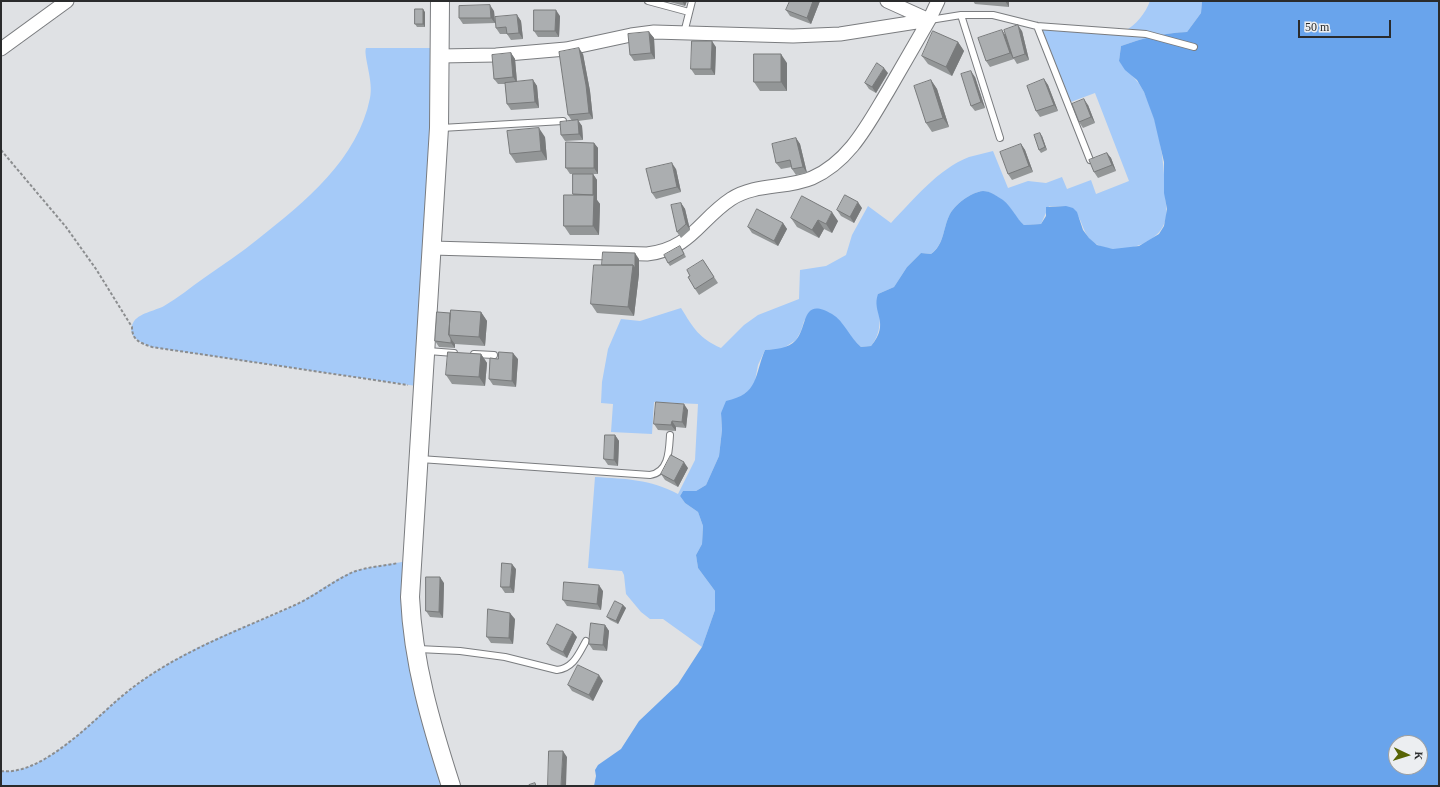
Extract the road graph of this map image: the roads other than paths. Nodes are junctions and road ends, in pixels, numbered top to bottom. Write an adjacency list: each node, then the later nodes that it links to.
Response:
1 (68, 1): 13 (street)
2 (440, 1): 14 (street)
3 (648, 1): 7 (lane)
4 (692, 1): 7 (lane)
5 (887, 1): 9 (street)
6 (938, 1): 9 (street)
7 (689, 12): 11 (lane)
8 (961, 14): 9 (lane); 10 (lane); 17 (lane)
9 (929, 20): 11 (street); 19 (street)
10 (1037, 26): 12 (lane); 18 (lane)
11 (684, 33): 14 (street)
12 (1194, 47)
13 (1, 49)
14 (440, 56): 16 (street)
15 (563, 121): 16 (lane)
16 (439, 128): 19 (street)
17 (1000, 138)
18 (1090, 160)
19 (432, 248): 20 (street)
20 (425, 351): 21 (lane); 23 (street)
21 (494, 355)
22 (670, 435): 23 (lane)
23 (418, 459): 25 (street)
24 (586, 641): 25 (lane)
25 (414, 648): 26 (street)
26 (451, 786)

